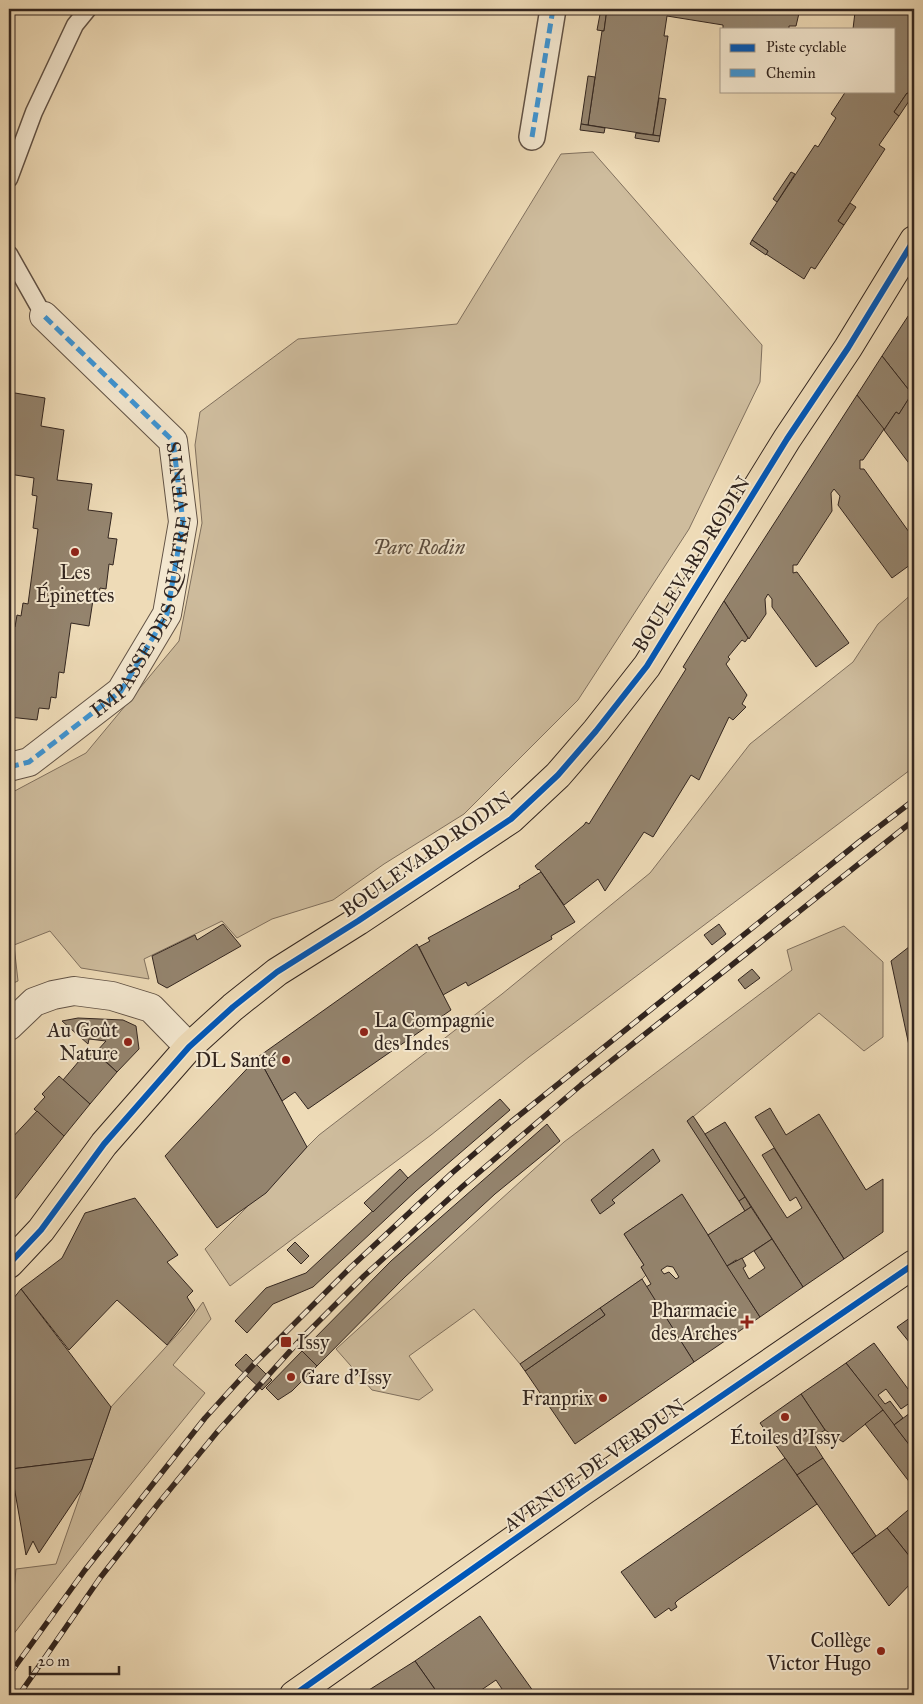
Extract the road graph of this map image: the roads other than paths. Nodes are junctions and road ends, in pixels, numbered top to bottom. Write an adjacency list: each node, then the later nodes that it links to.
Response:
1 (88, 9): 4 (lane)
2 (553, 9): 3 (street)
3 (532, 137)
4 (9, 179)
5 (914, 240): 10 (main road, BOULEVARD RODIN)
6 (9, 254): 7 (lane, IMPASSE DES QUATRE VENTS)
7 (44, 316): 8 (street, IMPASSE DES QUATRE VENTS)
8 (9, 768)
9 (9, 1026): 10 (street)
10 (189, 1047): 11 (main road, BOULEVARD RODIN)
11 (9, 1264)
12 (914, 1264): 13 (main road, AVENUE DE VERDUN)
13 (294, 1695)

